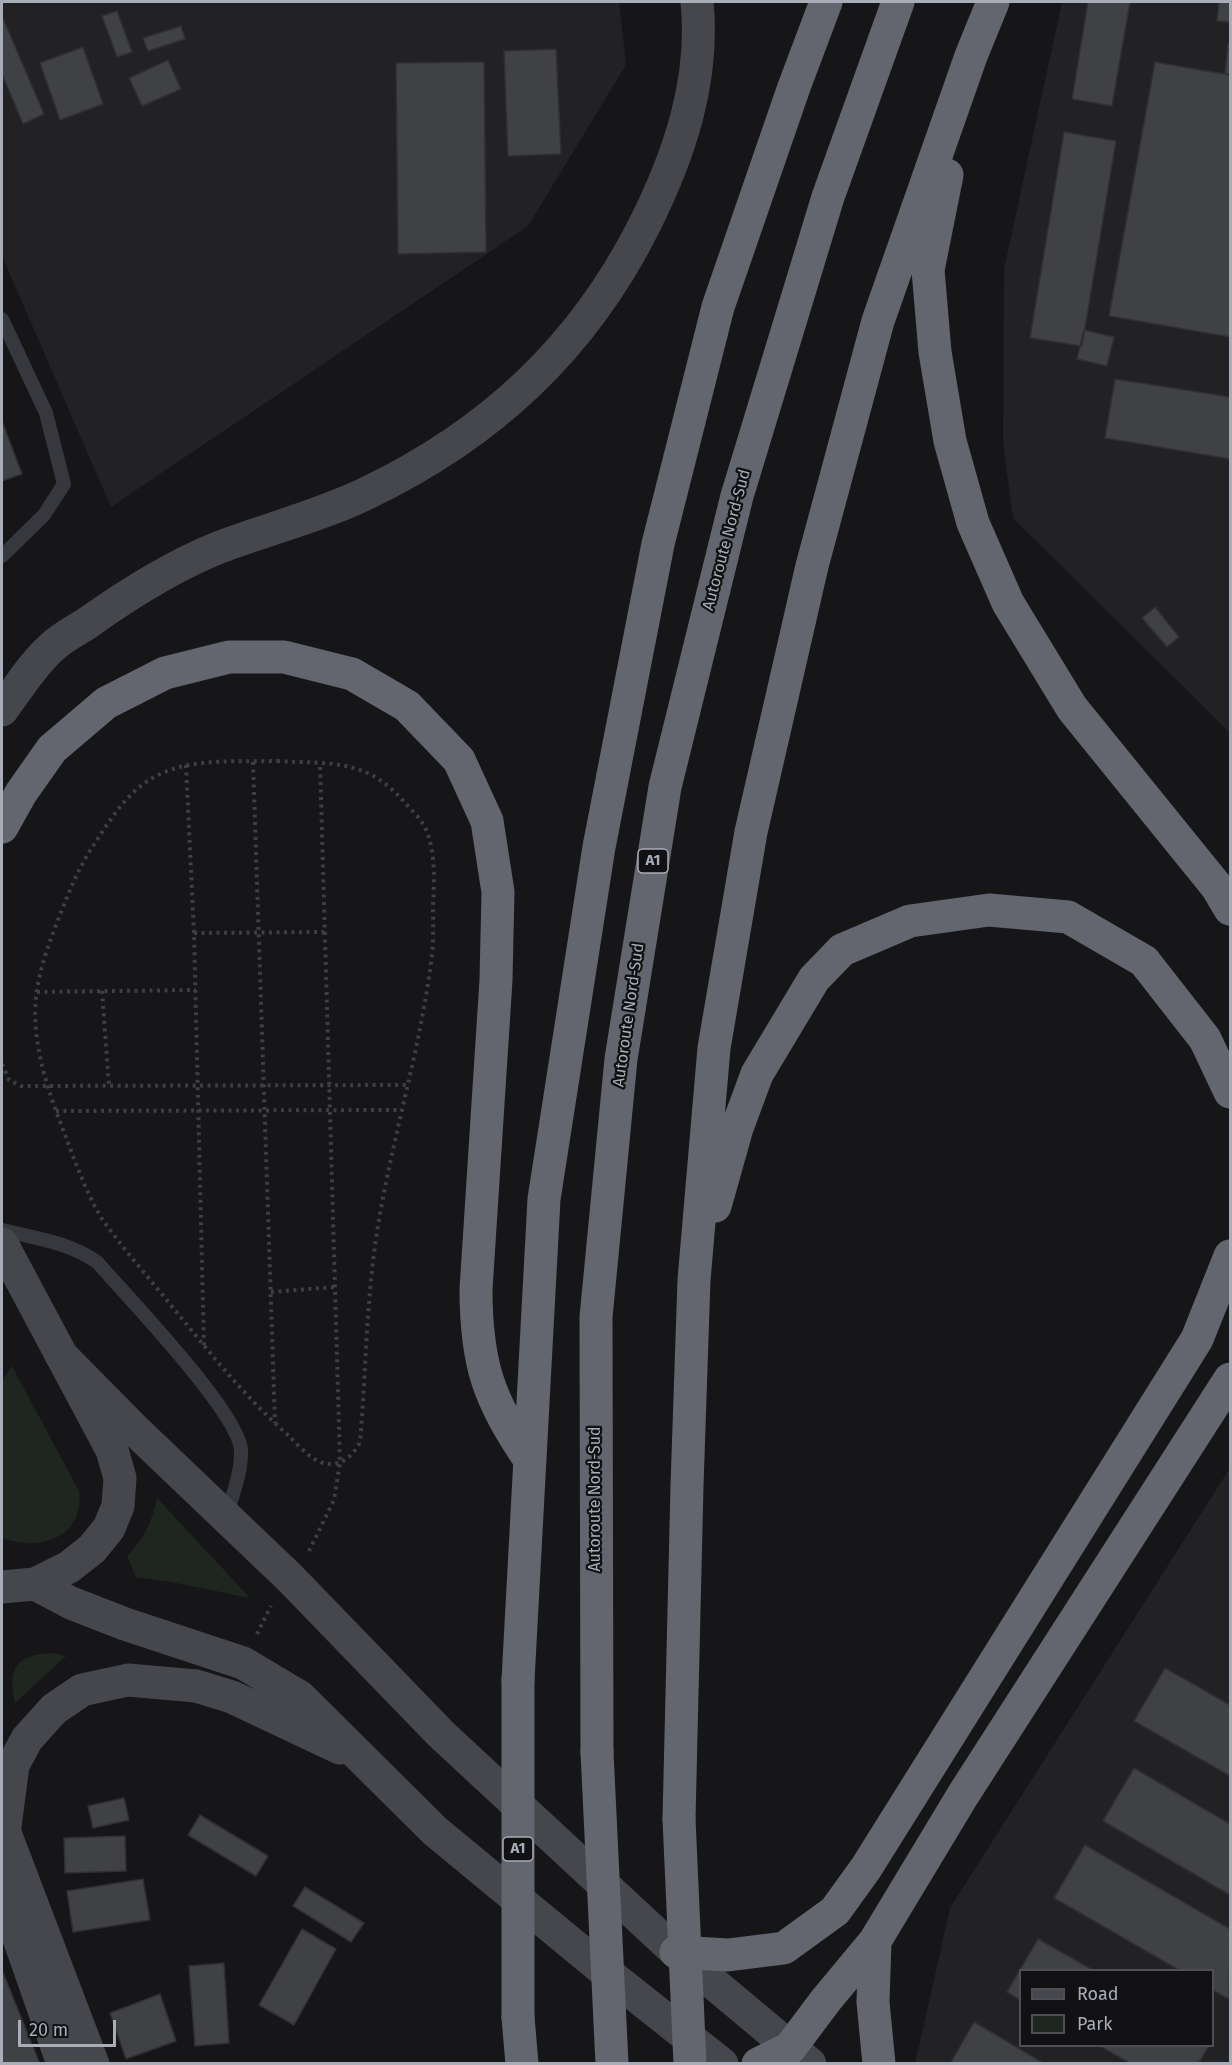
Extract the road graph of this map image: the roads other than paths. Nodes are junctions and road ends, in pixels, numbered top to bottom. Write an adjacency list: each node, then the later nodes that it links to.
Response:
1 (697, 2): 8 (main road)
2 (826, 2): 20 (highway, A1)
3 (898, 2): 33 (highway, Autoroute Nord-Sud / A1, bridge)
4 (993, 2): 5 (highway)
5 (971, 56): 12 (highway); 17 (highway)
6 (2, 319): 7 (lane)
7 (2, 556)
8 (51, 648): 9 (main road); 10 (main road)
9 (2, 690)
10 (2, 710)
11 (2, 827): 20 (highway)
12 (1230, 909)
13 (1230, 1092): 17 (highway)
14 (2, 1230): 21 (lane)
15 (2, 1244): 18 (main road)
16 (1230, 1256): 28 (highway)
17 (694, 1280): 34 (highway, bridge)
18 (61, 1355): 21 (main road); 22 (main road)
19 (1230, 1379): 27 (highway)
20 (530, 1460): 32 (highway, A1, bridge)
21 (225, 1519): 28 (main road)
22 (36, 1584): 23 (main road); 24 (main road)
23 (2, 1587)
24 (365, 1761): 25 (main road); 35 (main road)
25 (3, 1829): 31 (main road)
26 (2, 1890): 30 (main road)
27 (875, 1941): 29 (highway); 37 (highway)
28 (676, 1952): 29 (main road)
29 (800, 2056): 36 (highway)
30 (63, 2064)
31 (93, 2064)
32 (522, 2064)
33 (612, 2064)
34 (690, 2064)
35 (722, 2064)
36 (758, 2064)
37 (879, 2064)

